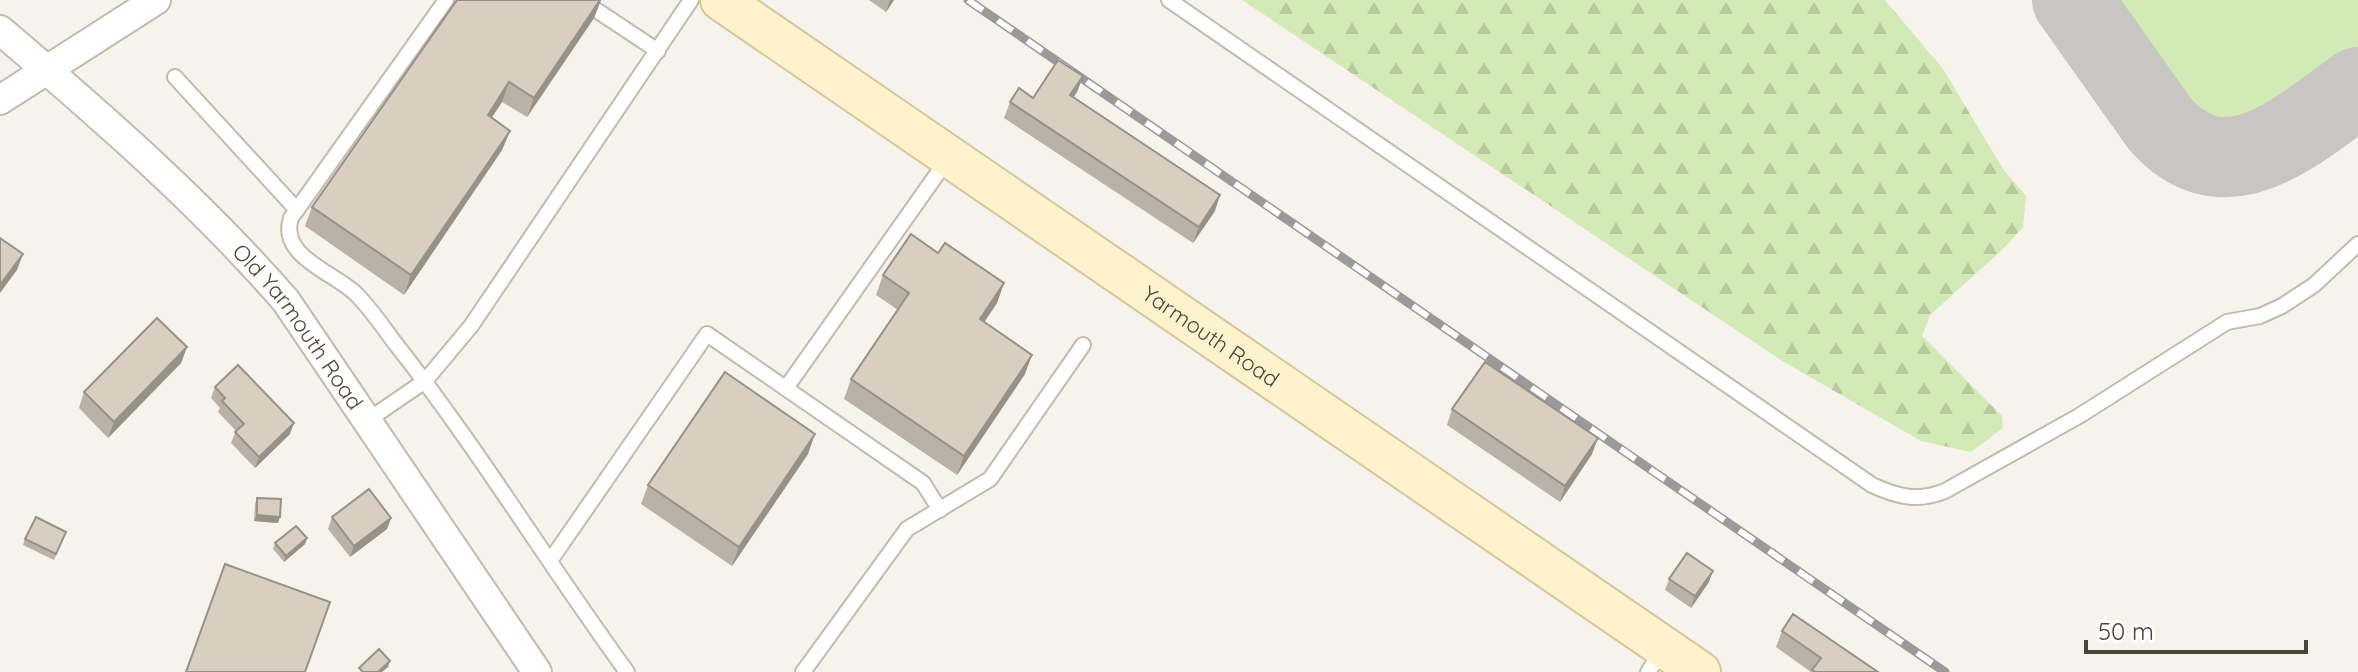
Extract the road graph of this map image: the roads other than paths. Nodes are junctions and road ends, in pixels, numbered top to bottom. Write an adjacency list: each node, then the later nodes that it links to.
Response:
1 (156, 0): 9 (street)
2 (446, 0): 13 (lane)
3 (581, 0): 8 (lane)
4 (691, 0): 8 (lane)
5 (721, 0): 12 (main road, Yarmouth Road)
6 (1169, 0): 14 (lane)
7 (0, 30): 9 (street, Old Yarmouth Road)
8 (658, 51): 16 (lane)
9 (47, 70): 11 (street); 18 (street, Old Yarmouth Road)
10 (175, 77): 13 (lane)
11 (0, 100)
12 (949, 157): 17 (lane); 21 (main road, Yarmouth Road)
13 (297, 210): 16 (lane)
14 (2358, 244)
15 (1083, 345): 19 (lane)
16 (425, 381): 18 (lane); 20 (lane)
17 (786, 388): 19 (lane); 20 (lane)
18 (365, 422): 22 (street, Old Yarmouth Road)
19 (940, 510): 24 (lane)
20 (550, 561): 23 (lane)
21 (1656, 660): 25 (main road, Yarmouth Road)
22 (537, 672)
23 (627, 672)
24 (803, 672)
25 (1700, 672)

